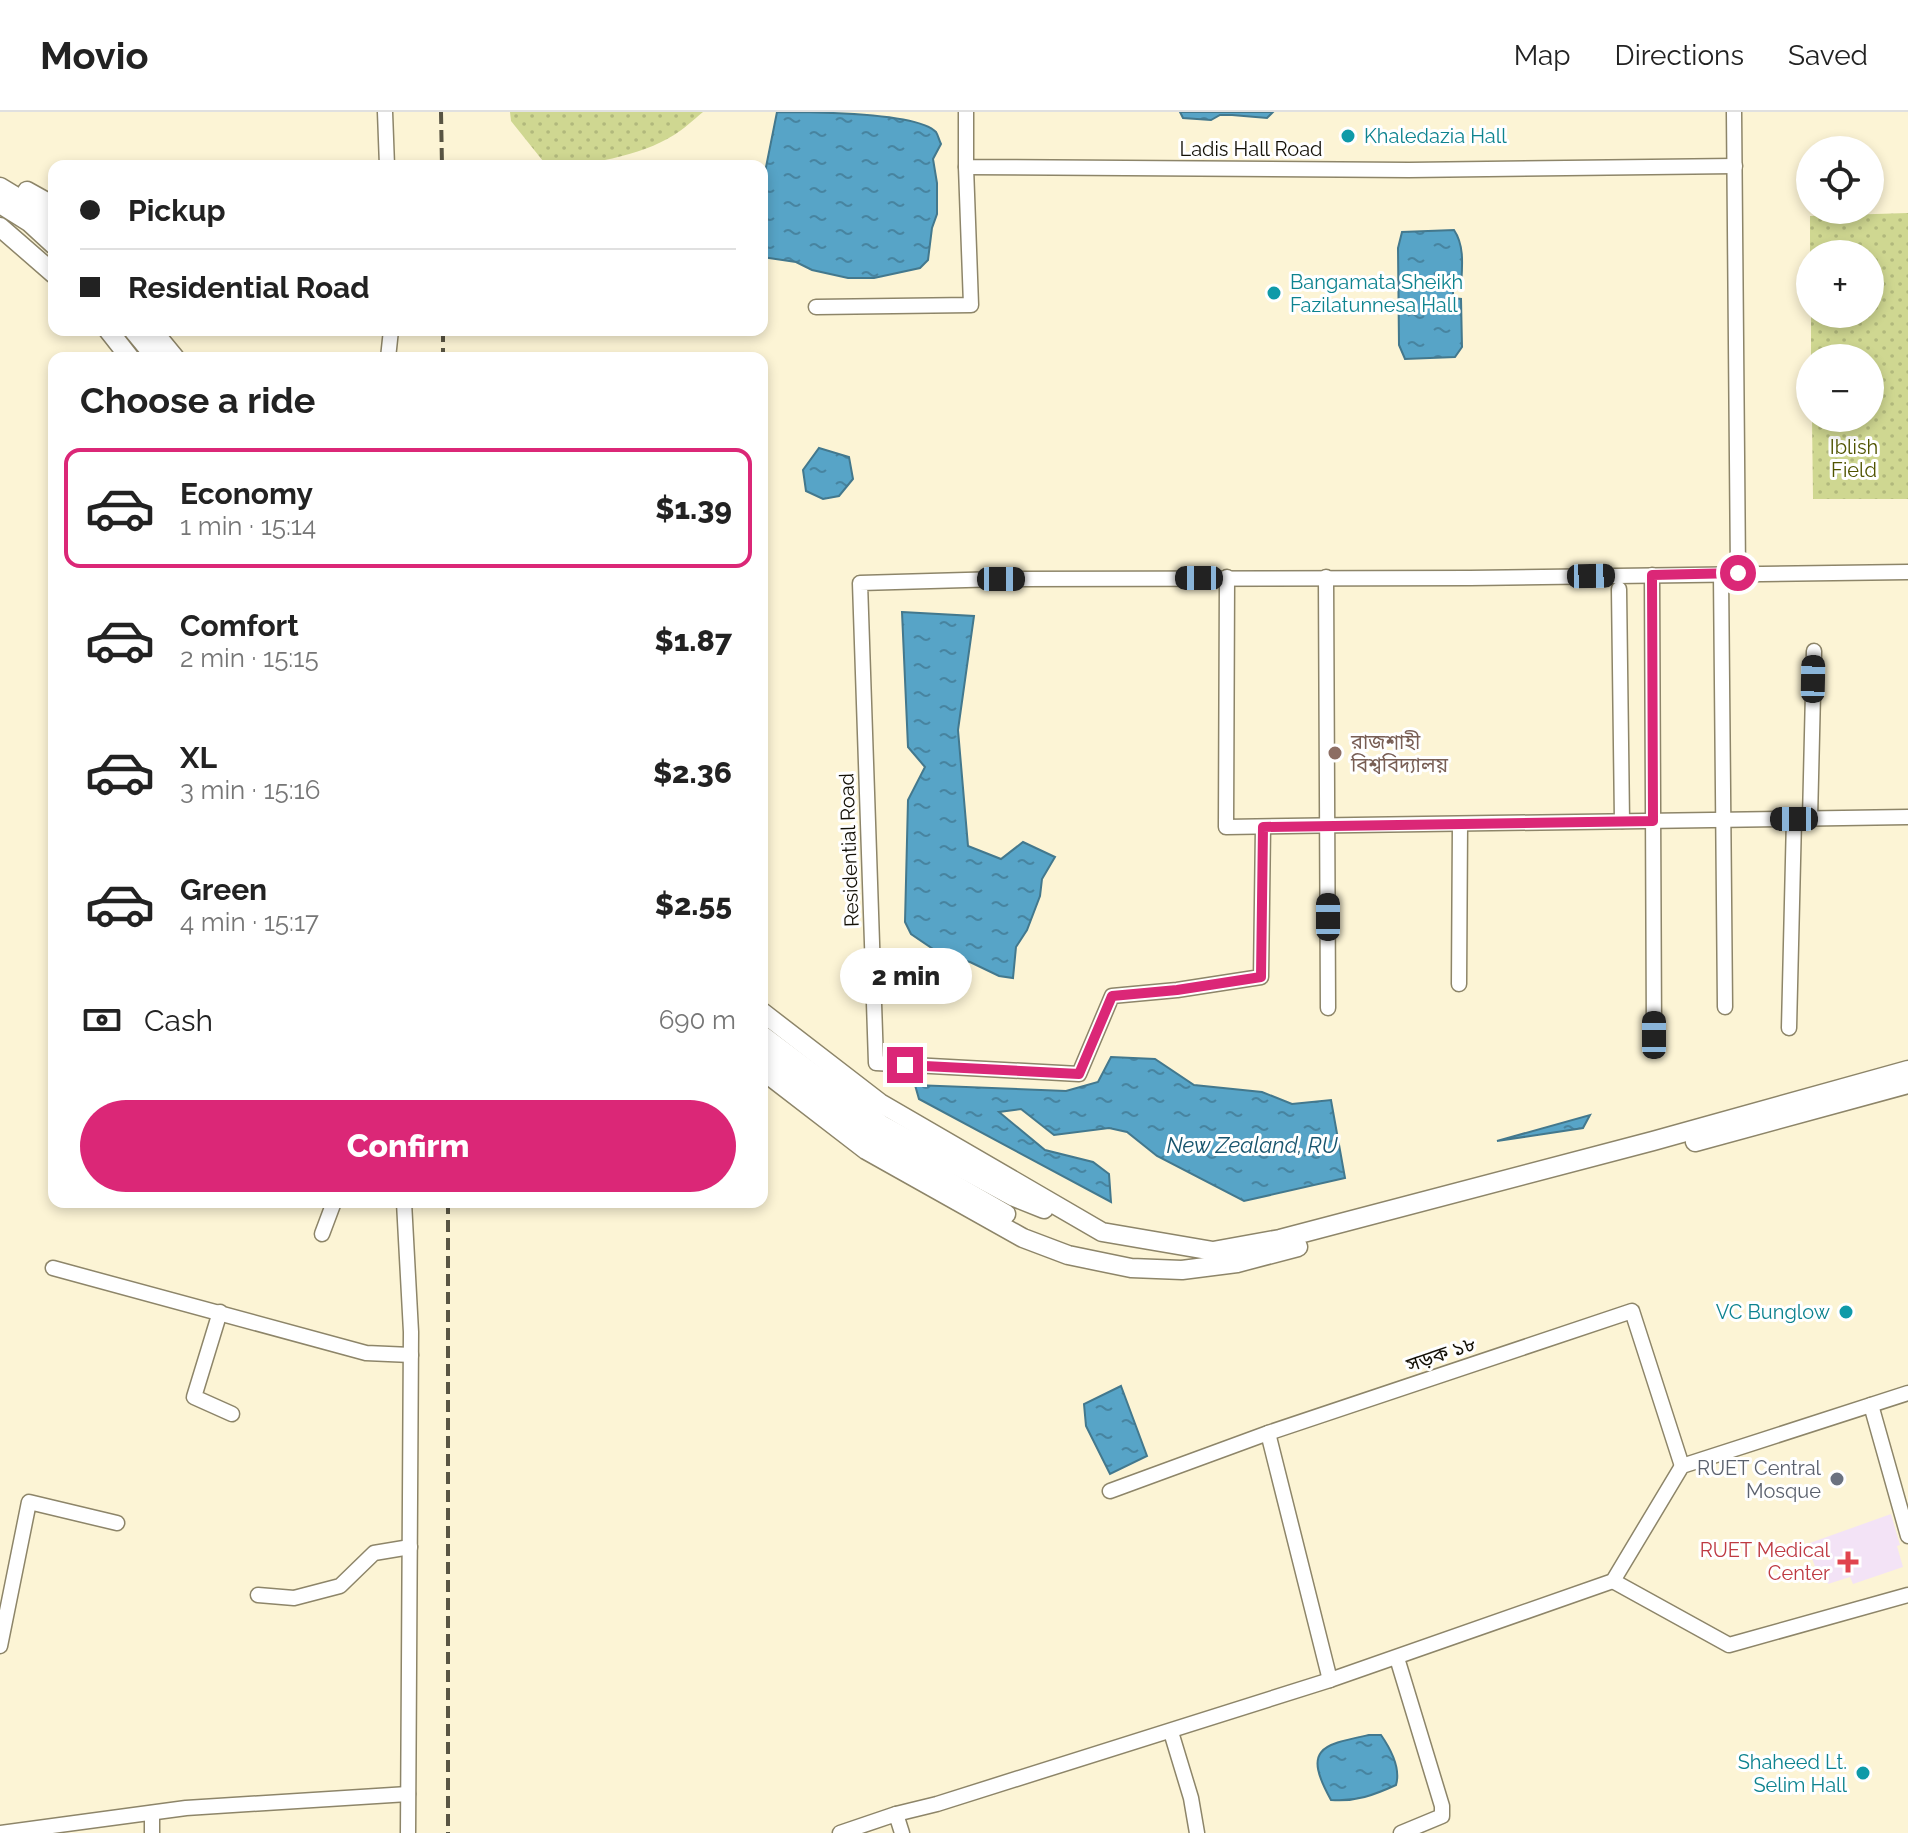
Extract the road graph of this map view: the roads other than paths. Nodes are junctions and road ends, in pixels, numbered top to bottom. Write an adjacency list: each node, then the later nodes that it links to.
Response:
1 (385, 112): 4 (street)
2 (966, 112): 6 (street)
3 (1734, 112): 5 (street)
4 (387, 160)
5 (1735, 166): 6 (street, Ladis Hall Road); 23 (street)
6 (966, 167): 15 (street)
7 (0, 176): 9 (main road)
8 (0, 187): 11 (main road)
9 (48, 203)
10 (0, 204): 13 (main road)
11 (48, 219)
12 (0, 227): 14 (main road)
13 (48, 239)
14 (48, 269)
15 (816, 307)
16 (113, 336): 19 (main road)
17 (138, 336): 20 (main road)
18 (157, 336): 21 (main road)
19 (125, 352)
20 (151, 352)
21 (170, 352)
22 (1908, 572): 23 (street)
23 (1738, 573): 24 (street)
24 (1721, 574): 25 (street); 33 (street)
25 (1652, 575): 27 (street); 35 (street)
26 (1227, 577): 27 (street); 38 (street); 38 (street, Residential Road)
27 (1326, 577): 37 (street)
28 (1619, 589): 34 (street)
29 (1814, 651): 32 (street)
30 (1908, 817): 32 (street)
31 (1794, 819): 32 (street); 33 (street); 43 (street)
32 (1810, 819)
33 (1723, 820): 35 (street); 40 (street)
34 (1622, 821): 35 (street); 36 (street)
35 (1653, 821): 44 (street)
36 (1460, 824): 37 (street); 39 (street)
37 (1327, 826): 38 (street); 41 (street)
38 (1263, 827)
39 (1459, 984)
40 (1725, 1007)
41 (1328, 1008)
42 (768, 1017): 53 (main road)
43 (1789, 1028)
44 (1654, 1035)
45 (768, 1040): 50 (main road)
46 (768, 1058): 50 (main road)
47 (1908, 1070): 53 (main road)
48 (768, 1075): 55 (main road)
49 (1908, 1084): 55 (main road)
50 (1008, 1205): 53 (main road); 55 (main road)
51 (332, 1208): 54 (street)
52 (404, 1208): 58 (street)
53 (1102, 1232)
54 (322, 1234)
55 (1068, 1255)
56 (53, 1268): 57 (street)
57 (220, 1312): 58 (street); 61 (street)
58 (411, 1355): 67 (street)
59 (1908, 1393): 60 (street)
60 (1871, 1405): 63 (street); 66 (street)
61 (232, 1414)
62 (1268, 1433): 63 (street, সড়ক ১৮); 64 (street, সড়ক ১৮); 73 (street)
63 (1682, 1466): 68 (street)
64 (1110, 1491)
65 (117, 1523): 71 (street)
66 (1908, 1536)
67 (410, 1547): 69 (street); 75 (street)
68 (1613, 1581): 70 (street); 72 (street)
69 (258, 1595)
70 (1908, 1595)
71 (0, 1646)
72 (1397, 1658): 73 (street); 84 (street)
73 (1330, 1680): 74 (street)
74 (1171, 1732): 77 (street); 83 (street)
75 (408, 1794): 76 (street); 80 (street)
76 (152, 1813): 78 (street); 79 (street)
77 (896, 1814): 81 (street); 82 (street)
78 (0, 1833)
79 (152, 1833)
80 (408, 1833)
81 (840, 1833)
82 (902, 1833)
83 (1197, 1833)
84 (1401, 1833)

